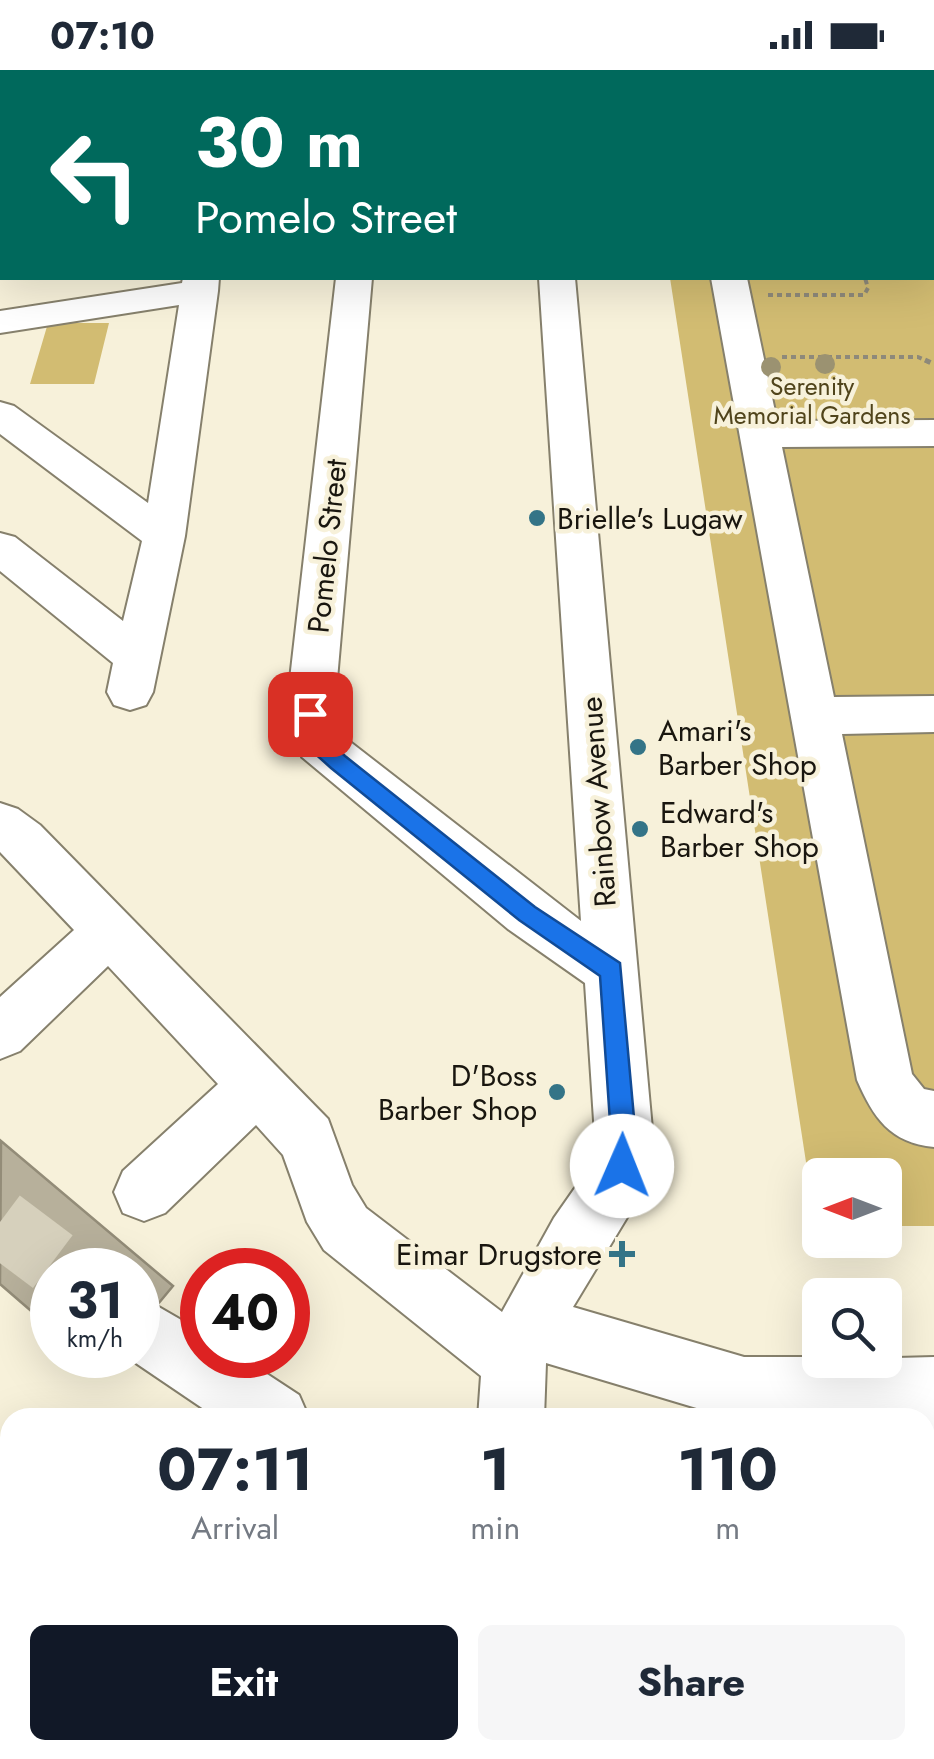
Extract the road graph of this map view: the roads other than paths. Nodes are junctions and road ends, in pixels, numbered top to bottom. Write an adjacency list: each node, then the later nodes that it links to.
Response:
1 (354, 280): 15 (street, Pomelo Street)
2 (557, 280): 15 (street, Rainbow Avenue)
3 (201, 284): 5 (street); 9 (street)
4 (731, 286): 8 (street)
5 (0, 322)
6 (0, 415): 9 (street)
7 (934, 433): 8 (street)
8 (762, 434): 12 (street)
9 (164, 536): 10 (street)
10 (0, 548)
11 (934, 714): 12 (street)
12 (814, 716): 18 (street)
13 (0, 824): 14 (street)
14 (109, 930): 16 (street); 17 (street)
15 (611, 971): 21 (street, Rainbow Avenue)
16 (0, 1033)
17 (258, 1086): 19 (street); 21 (street)
18 (934, 1119)
19 (144, 1192)
20 (160, 1342): 23 (street)
21 (521, 1344): 22 (street); 24 (street, Rainbow Avenue)
22 (916, 1407)
23 (261, 1408)
24 (512, 1408)

